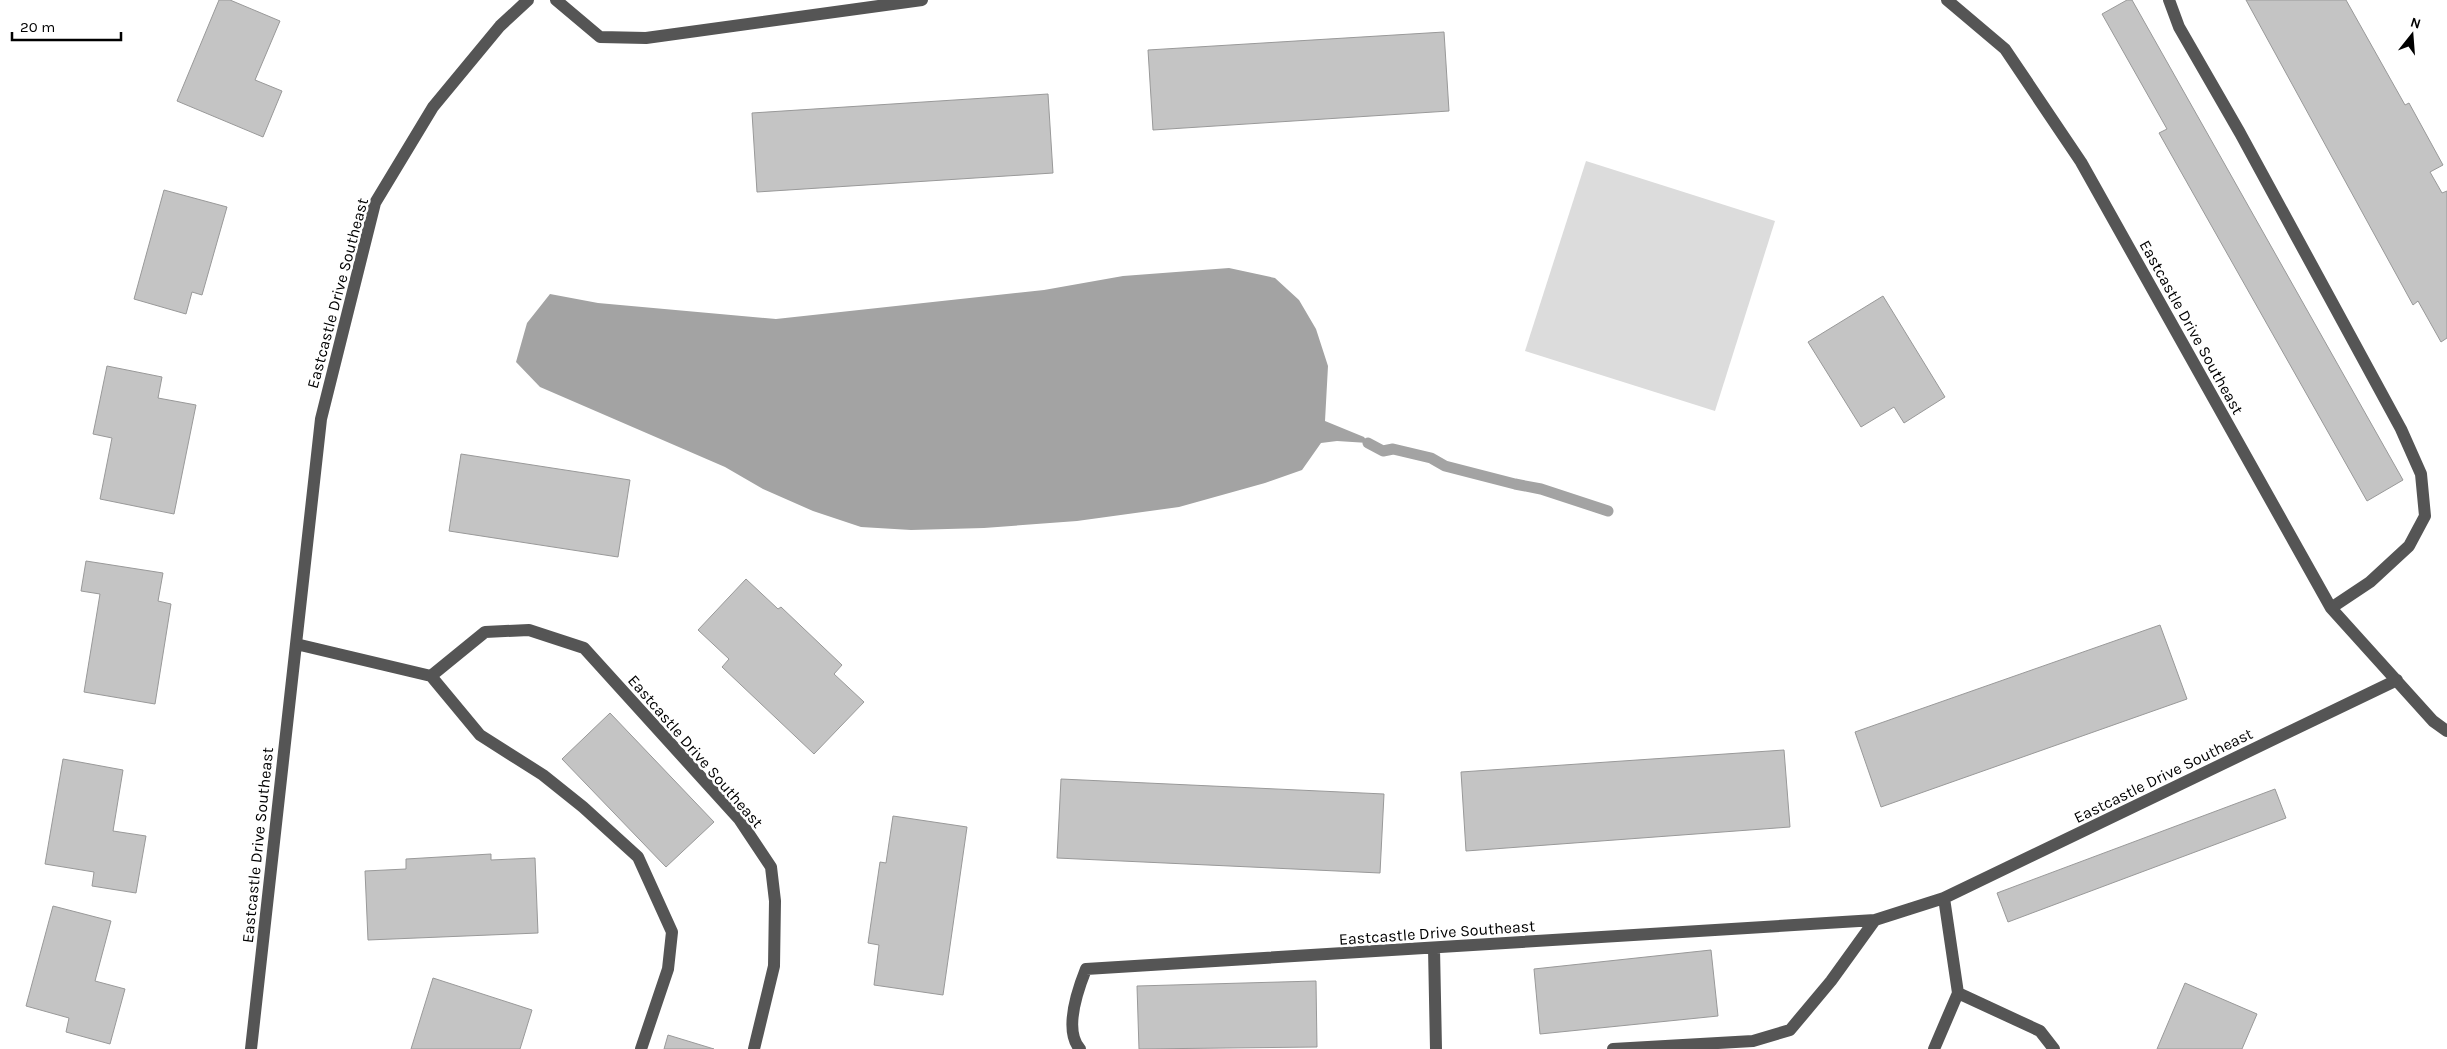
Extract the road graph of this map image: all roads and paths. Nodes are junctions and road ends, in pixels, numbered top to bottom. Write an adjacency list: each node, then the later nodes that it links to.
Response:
1 (528, 0): 7 (street, Eastcastle Drive Southeast)
2 (556, 0): 3 (street)
3 (922, 0)
4 (1947, 0): 6 (street, Eastcastle Drive Southeast)
5 (2169, 0): 6 (street)
6 (2331, 608): 9 (street, Eastcastle Drive Southeast)
7 (296, 644): 8 (street); 15 (street, Eastcastle Drive Southeast)
8 (431, 676): 16 (street); 17 (street, Eastcastle Drive Southeast)
9 (2397, 680): 10 (street, Eastcastle Drive Southeast); 11 (street, Eastcastle Drive Southeast)
10 (2447, 730)
11 (1944, 898): 12 (street, Eastcastle Drive Southeast); 14 (street)
12 (1875, 920): 13 (street, Eastcastle Drive Southeast); 20 (street)
13 (1434, 948): 18 (street, Eastcastle Drive Southeast); 19 (street)
14 (1958, 994): 21 (street); 22 (street)
15 (251, 1049)
16 (641, 1049)
17 (754, 1049)
18 (1080, 1049)
19 (1436, 1049)
20 (1613, 1049)
21 (1934, 1049)
22 (2054, 1049)

